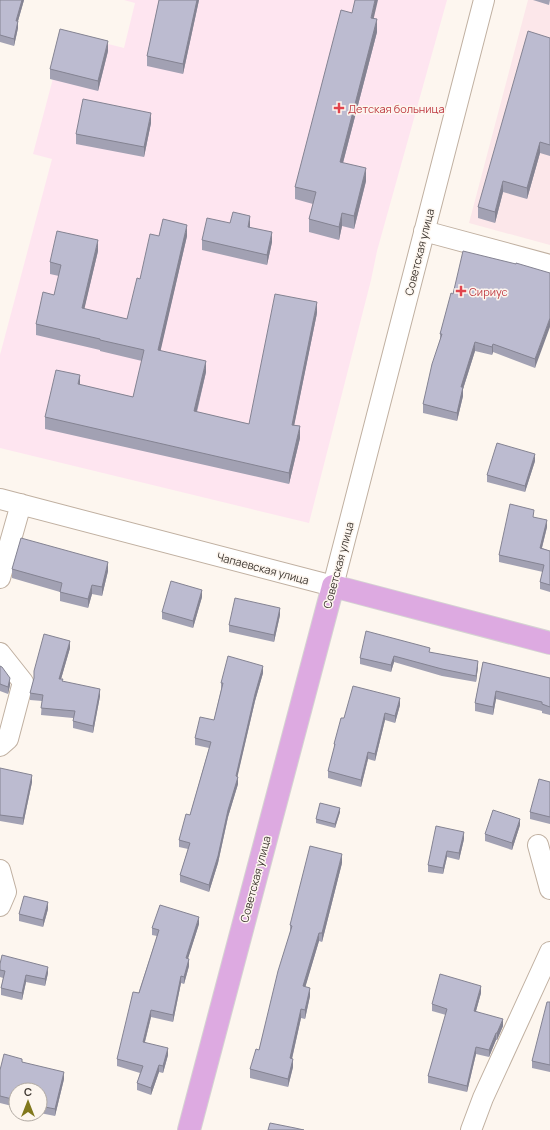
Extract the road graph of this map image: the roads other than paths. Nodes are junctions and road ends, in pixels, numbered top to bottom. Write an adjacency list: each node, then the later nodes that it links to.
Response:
1 (484, 0): 2 (street, Советская улица)
2 (424, 232): 3 (street); 7 (street, Советская улица)
3 (550, 265)
4 (0, 499): 5 (street, Чапаевская улица)
5 (21, 504): 6 (street); 7 (street, Чапаевская улица)
6 (0, 578)
7 (332, 586): 8 (main road, Чапаевская улица); 16 (main road, Советская улица)
8 (550, 643)
9 (0, 653): 10 (street)
10 (0, 746)
11 (538, 845): 13 (street)
12 (0, 870): 14 (street)
13 (550, 889)
14 (0, 906)
15 (550, 952): 17 (street)
16 (189, 1130)
17 (471, 1130)

